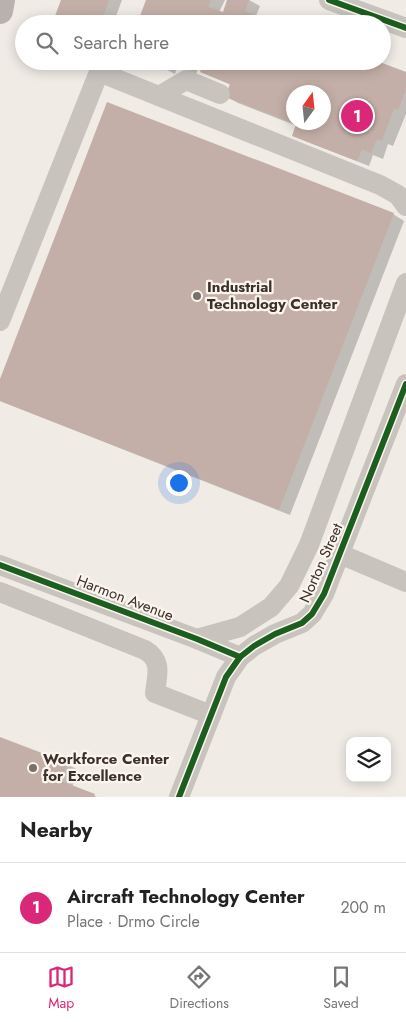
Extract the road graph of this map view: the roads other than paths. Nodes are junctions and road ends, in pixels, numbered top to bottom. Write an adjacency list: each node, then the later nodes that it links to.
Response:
1 (2, 0): 3 (main road)
2 (329, 0): 4 (street)
3 (0, 11)
4 (370, 15)
5 (391, 23): 6 (street)
6 (406, 28)
7 (220, 94): 8 (street)
8 (159, 96): 9 (street); 11 (street)
9 (406, 206)
10 (406, 283): 17 (street)
11 (0, 321)
12 (406, 384): 13 (street, Norton Street)
13 (340, 554): 15 (street); 18 (street, Norton Street)
14 (0, 564): 17 (street, Harmon Avenue)
15 (406, 582)
16 (0, 592): 19 (street)
17 (197, 639): 18 (street, Harmon Avenue)
18 (240, 657): 19 (street, Norton Street)
19 (211, 714): 20 (street, Norton Street)
20 (178, 797)

